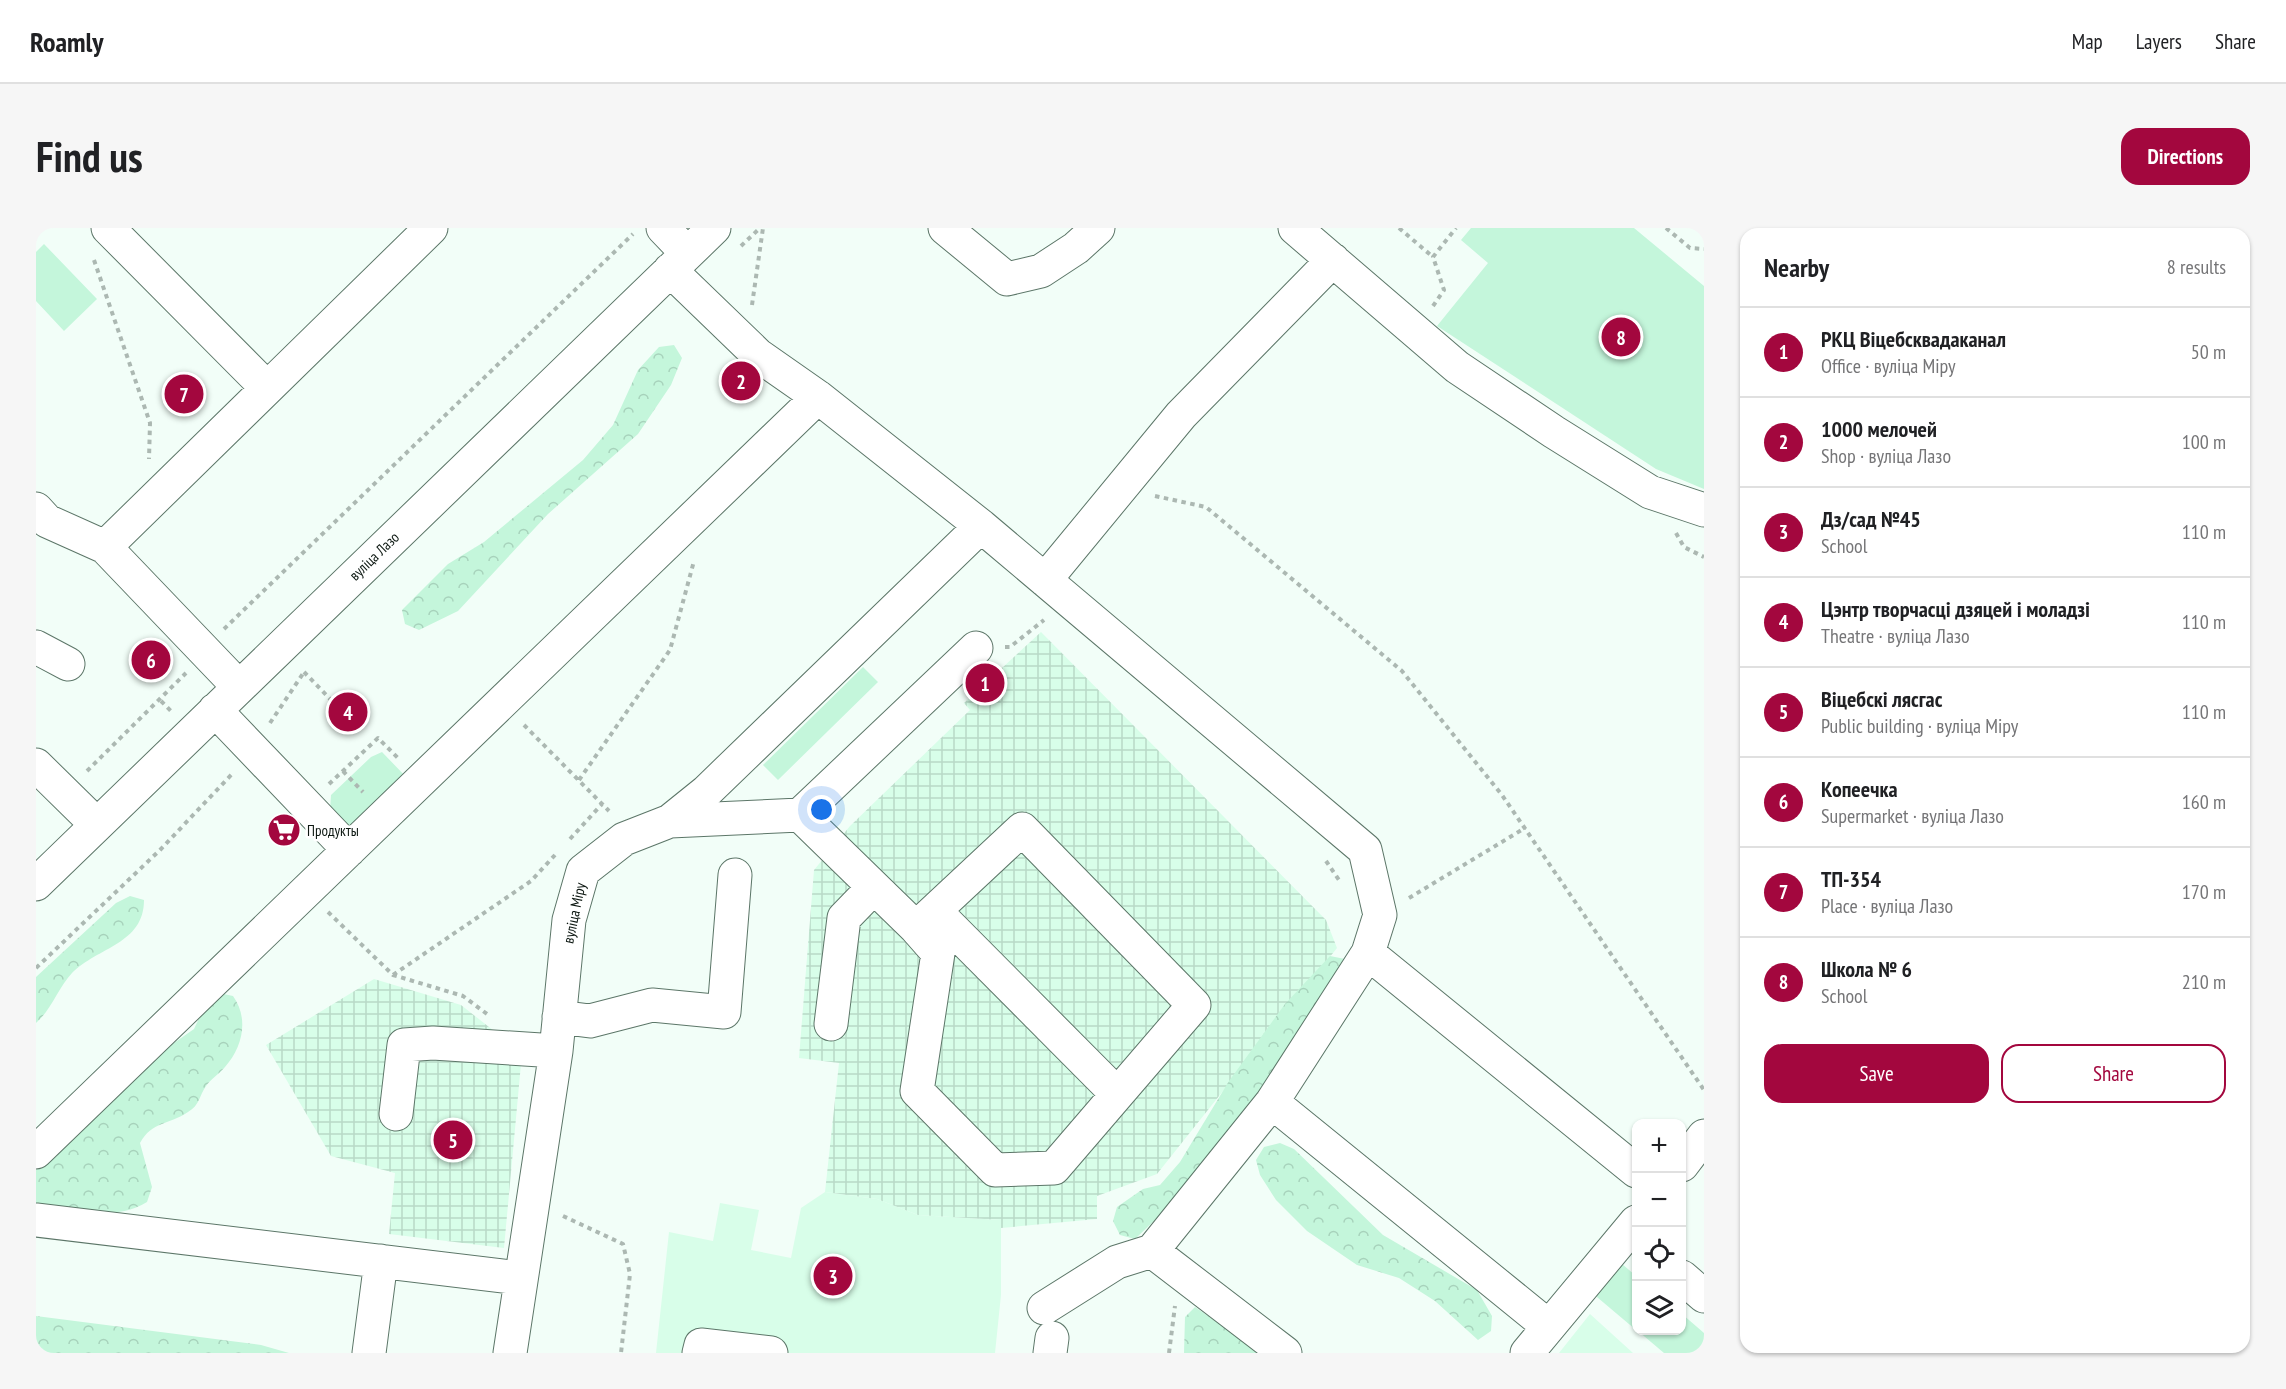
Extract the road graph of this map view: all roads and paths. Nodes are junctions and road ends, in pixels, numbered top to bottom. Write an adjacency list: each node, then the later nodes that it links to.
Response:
1 (639, 228): 33 (path)
2 (663, 228): 17 (street)
3 (714, 228): 17 (street, вуліца Лазо)
4 (762, 228): 14 (path); 18 (path)
5 (945, 228): 6 (street)
6 (1098, 228)
7 (1294, 228): 16 (street)
8 (1399, 228): 15 (path)
9 (1456, 228): 15 (path)
10 (1666, 228): 13 (path)
11 (424, 230): 20 (street)
12 (99, 239): 20 (street); 23 (path)
13 (1704, 249)
14 (735, 252)
15 (1433, 257): 19 (path)
16 (1333, 260): 19 (street); 22 (street)
17 (679, 262): 21 (street); 37 (street, вуліца Лазо)
18 (752, 306)
19 (1416, 331): 24 (street)
20 (267, 388): 23 (street)
21 (818, 397): 26 (street); 40 (street)
22 (1119, 489): 29 (street); 55 (path)
23 (149, 504): 27 (street)
24 (1704, 510)
25 (40, 520): 27 (street)
26 (981, 526): 29 (street); 53 (street)
27 (105, 547): 33 (street)
28 (694, 560): 47 (path)
29 (1045, 580): 62 (street)
30 (1050, 619): 32 (path)
31 (36, 647): 35 (street)
32 (976, 648): 52 (street)
33 (204, 652): 37 (street); 39 (path)
34 (312, 663): 36 (path)
35 (68, 664)
36 (304, 672): 38 (path); 43 (path)
37 (239, 687): 41 (street, вуліца Лазо)
38 (331, 700)
39 (161, 701): 42 (path); 49 (path)
40 (502, 703): 47 (path); 48 (street)
41 (215, 710): 43 (street); 54 (street, вуліца Лазо)
42 (174, 715)
43 (254, 750): 46 (path); 51 (street)
44 (36, 765): 49 (street)
45 (225, 767): 46 (path)
46 (232, 774): 65 (path)
47 (579, 780): 50 (path)
48 (420, 781): 51 (path); 57 (street)
49 (64, 793): 54 (street)
50 (602, 804): 56 (path); 66 (path)
51 (306, 805): 57 (street)
52 (800, 815): 53 (street, вуліца Міру); 60 (street)
53 (670, 821): 56 (street, вуліца Міру)
54 (97, 825): 59 (street, вуліца Лазо)
55 (1525, 828): 62 (path); 71 (path)
56 (633, 836): 68 (street, вуліца Міру)
57 (349, 850): 61 (street)
58 (735, 875): 68 (street)
59 (36, 884)
60 (874, 887): 63 (street); 69 (street)
61 (306, 891): 66 (path); 76 (street)
62 (1380, 915): 64 (street)
63 (925, 920): 72 (street); 72 (street); 72 (street)
64 (1368, 953): 73 (street); 78 (street)
65 (36, 968)
66 (393, 975): 67 (path)
67 (488, 1015)
68 (559, 1017): 70 (street, вуліца Міру)
69 (831, 1024)
70 (556, 1051): 74 (street); 79 (street, вуліца Міру)
71 (1704, 1090)
72 (1117, 1094)
73 (1272, 1102): 82 (street); 88 (street)
74 (396, 1114)
75 (1704, 1136): 77 (street)
76 (36, 1152)
77 (1686, 1160)
78 (1632, 1168)
79 (535, 1203): 85 (street, вуліца Міру); 92 (path)
80 (36, 1220): 83 (street)
81 (1632, 1234): 88 (street)
82 (1152, 1251): 84 (street); 89 (street)
83 (381, 1261): 85 (street); 90 (street)
84 (1180, 1272): 95 (path); 96 (street)
85 (520, 1278): 91 (street, вуліца Міру)
86 (1686, 1280): 87 (street)
87 (1704, 1296)
88 (1548, 1326): 97 (street)
89 (1049, 1333)
90 (369, 1353)
91 (510, 1353)
92 (621, 1353)
93 (699, 1353): 94 (street)
94 (771, 1353)
95 (1169, 1353)
96 (1285, 1353)
97 (1527, 1353)

